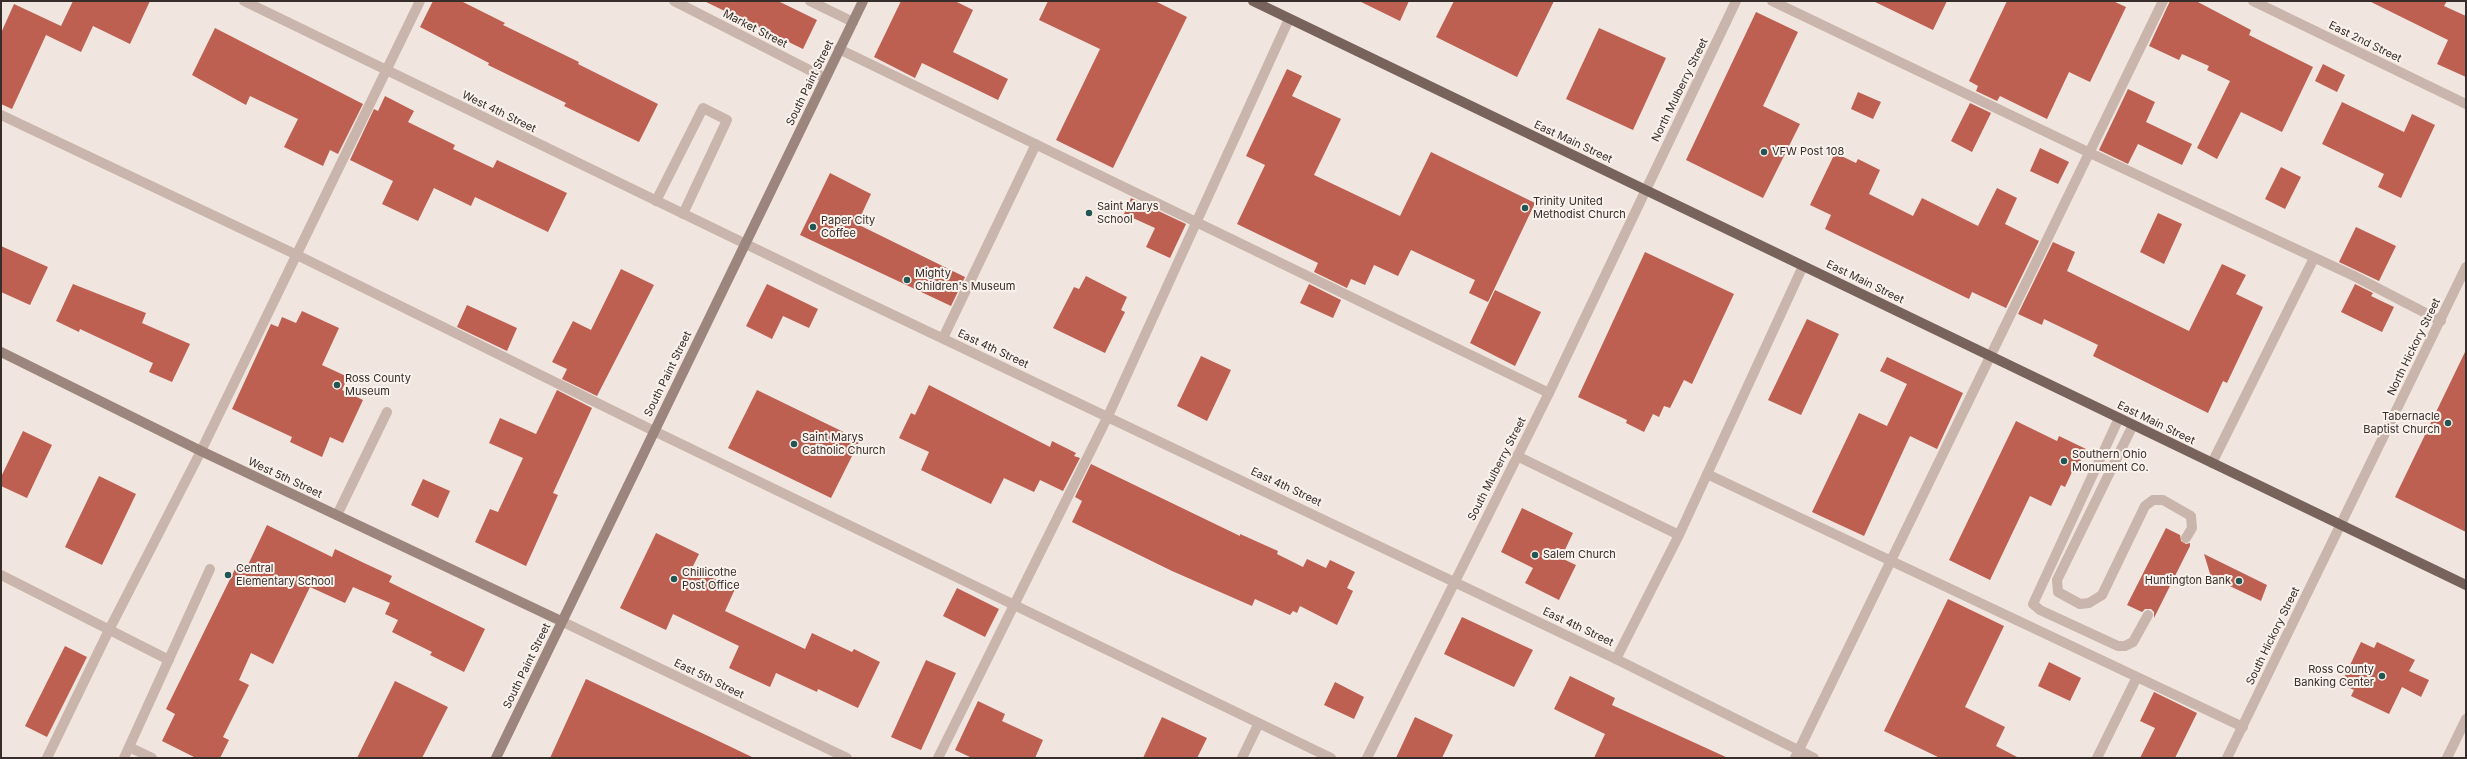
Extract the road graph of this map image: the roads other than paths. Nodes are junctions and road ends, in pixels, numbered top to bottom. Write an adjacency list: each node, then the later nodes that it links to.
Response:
1 (244, 1): 14 (street, West 4th Street)
2 (420, 1): 14 (street)
3 (674, 1): 15 (street, Market Street)
4 (810, 1): 12 (street)
5 (863, 1): 12 (main road, South Paint Street)
6 (1253, 1): 11 (main road, East Main Street)
7 (1736, 1): 20 (street, North Mulberry Street)
8 (1772, 1): 19 (street)
9 (2162, 1): 19 (street)
10 (2253, 1): 16 (street, East 2nd Street)
11 (1289, 19): 20 (main road, East Main Street); 23 (street)
12 (853, 22): 13 (main road, South Paint Street)
13 (839, 49): 15 (main road, South Paint Street); 18 (street)
14 (387, 70): 21 (street, West 4th Street); 25 (street)
15 (825, 78): 24 (main road, South Paint Street)
16 (2466, 104)
17 (1, 115): 25 (street)
18 (1036, 144): 23 (street); 30 (street)
19 (2090, 154): 26 (street); 32 (street)
20 (1645, 189): 27 (main road, East Main Street); 33 (street, South Mulberry Street)
21 (656, 201): 22 (street, West 4th Street); 22 (street)
22 (683, 214): 24 (street, West 4th Street)
23 (1196, 222): 33 (street); 35 (street)
24 (745, 244): 30 (street, East 4th Street); 38 (main road, South Paint Street)
25 (297, 255): 38 (street); 39 (street)
26 (2314, 258): 29 (street); 41 (street)
27 (1803, 266): 32 (main road, East Main Street); 42 (street)
28 (2466, 267): 29 (street, North Hickory Street)
29 (2441, 321): 44 (street, North Hickory Street)
30 (943, 338): 35 (street, East 4th Street)
31 (1, 352): 39 (main road, West 5th Street)
32 (1991, 356): 36 (main road, East Main Street); 47 (street)
33 (1549, 393): 40 (street, South Mulberry Street)
34 (387, 412): 43 (street)
35 (1108, 416): 50 (street, East 4th Street); 52 (street)
36 (2119, 418): 37 (main road, East Main Street); 53 (street)
37 (2133, 425): 41 (main road, East Main Street); 46 (street)
38 (654, 431): 52 (street); 54 (main road, South Paint Street)
39 (201, 451): 43 (main road, West 5th Street); 55 (street)
40 (1517, 456): 45 (street); 50 (street, South Mulberry Street)
41 (2212, 463): 44 (main road, East Main Street)
42 (1707, 474): 45 (street); 47 (street)
43 (337, 516): 54 (main road, West 5th Street)
44 (2341, 525): 51 (main road, East Main Street); 61 (street, South Hickory Street)
45 (1679, 535): 56 (street)
46 (2186, 538)
47 (1891, 560): 58 (street); 63 (street)
48 (210, 569): 57 (street)
49 (1, 575): 55 (street)
50 (1454, 582): 56 (street, East 4th Street); 72 (street, South Mulberry Street)
51 (2466, 585)
52 (1014, 605): 60 (street); 69 (street)
53 (2148, 615)
54 (561, 621): 67 (main road, South Paint Street); 68 (street, East 5th Street)
55 (108, 630): 57 (street); 64 (street)
56 (1616, 659): 63 (street, East 4th Street)
57 (169, 660): 62 (street)
58 (2137, 676): 61 (street); 74 (street)
59 (2466, 719): 76 (street)
60 (1259, 723): 70 (street); 71 (street)
61 (2243, 727): 75 (street, South Hickory Street)
62 (129, 746): 65 (street); 66 (street)
63 (1797, 754): 73 (street, East 4th Street)
64 (47, 758)
65 (124, 758)
66 (152, 758)
67 (496, 758)
68 (847, 758)
69 (938, 758)
70 (1242, 758)
71 (1331, 758)
72 (1367, 758)
73 (1814, 758)
74 (2097, 758)
75 (2227, 758)
76 (2447, 758)

